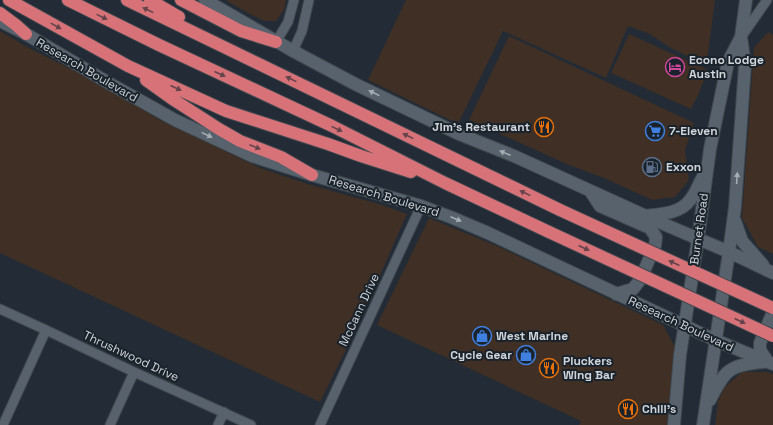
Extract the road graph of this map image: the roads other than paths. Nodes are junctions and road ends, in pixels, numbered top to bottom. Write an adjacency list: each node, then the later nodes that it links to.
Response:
1 (9, 0): 18 (highway, one-way to 18)
2 (68, 0): 21 (highway, one-way to 21)
3 (128, 0): 16 (highway, one-way to 3)
4 (150, 0): 16 (highway)
5 (182, 0): 15 (highway)
6 (205, 0): 15 (main road)
7 (294, 0): 15 (street)
8 (310, 0): 17 (street)
9 (746, 0): 14 (main road, Burnet Road)
10 (767, 0): 14 (street)
11 (0, 13): 13 (highway)
12 (0, 21): 13 (main road, Research Boulevard)
13 (26, 34): 20 (main road, Research Boulevard, one-way to 20)
14 (741, 37): 19 (main road, Burnet Road); 25 (main road, Burnet Road, one-way to 14)
15 (276, 42): 17 (main road)
16 (234, 51): 30 (highway, one-way to 16, bridge)
17 (292, 51): 22 (main road, one-way to 17)
18 (128, 66): 20 (highway, one-way to 20); 21 (highway, one-way to 21)
19 (708, 167): 24 (main road); 26 (main road, Burnet Road)
20 (312, 175): 23 (main road, Research Boulevard)
21 (445, 183): 35 (highway, one-way to 35, bridge)
22 (591, 192): 24 (main road); 29 (main road)
23 (421, 206): 29 (main road, Research Boulevard, one-way to 29); 45 (street, McCann Drive)
24 (644, 216): 26 (main road)
25 (733, 217): 27 (main road, Burnet Road); 28 (main road)
26 (698, 239): 27 (main road); 33 (main road, Burnet Road)
27 (729, 252): 28 (main road); 36 (main road, Burnet Road)
28 (771, 271)
29 (616, 294): 33 (main road, Research Boulevard)
30 (773, 308)
31 (0, 309): 34 (street, Thrushwood Drive)
32 (773, 312): 37 (main road)
33 (684, 326): 36 (main road, Research Boulevard); 46 (main road, Burnet Road)
34 (46, 330): 38 (street, Thrushwood Drive); 41 (street)
35 (773, 336)
36 (715, 340): 37 (main road, Research Boulevard); 39 (main road, Burnet Road)
37 (771, 363): 39 (main road)
38 (134, 372): 40 (street, Thrushwood Drive); 42 (street)
39 (705, 410): 47 (main road, Burnet Road)
40 (224, 412): 43 (street); 44 (street, Thrushwood Drive)
41 (3, 425)
42 (110, 425)
43 (218, 425)
44 (252, 425)
45 (320, 425)
46 (674, 425)
47 (702, 425)

